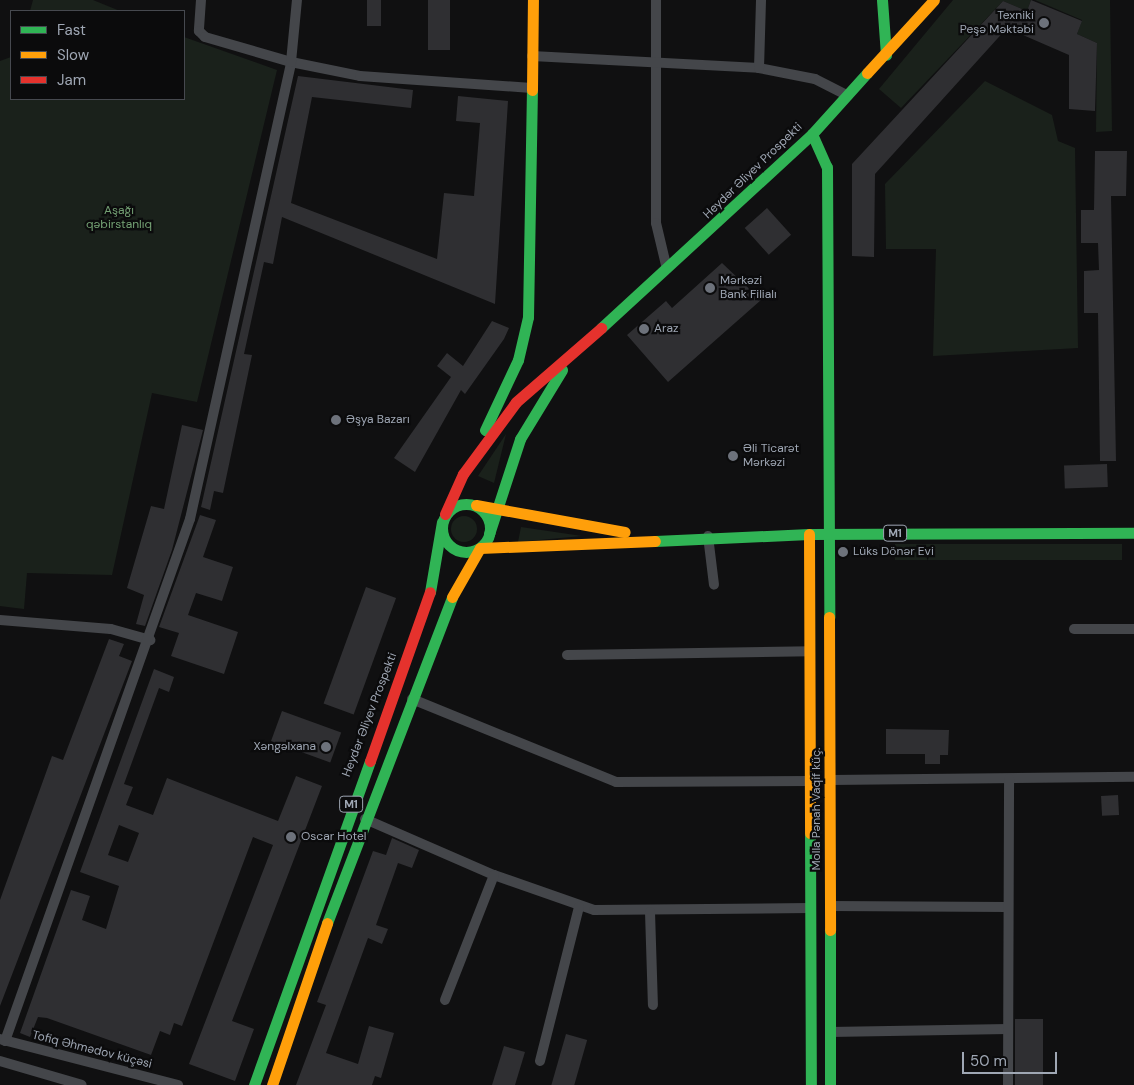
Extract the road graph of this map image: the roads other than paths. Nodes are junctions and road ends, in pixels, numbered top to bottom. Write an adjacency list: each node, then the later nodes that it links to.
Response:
1 (201, 0): 10 (street)
2 (297, 0): 10 (street)
3 (533, 0): 9 (main road)
4 (656, 0): 11 (street)
5 (761, 0): 12 (street)
6 (882, 0): 8 (main road)
7 (934, 0): 8 (main road, Heydər Əliyev Prospekti)
8 (886, 55): 14 (main road, Heydər Əliyev Prospekti)
9 (532, 56): 11 (street); 13 (main road)
10 (292, 62): 13 (street); 33 (street)
11 (656, 62): 12 (street); 16 (street)
12 (759, 68): 14 (street)
13 (532, 88): 18 (main road)
14 (848, 96): 15 (main road, Heydər Əliyev Prospekti)
15 (812, 134): 16 (main road, Heydər Əliyev Prospekti); 22 (main road, Molla Pənah Vaqif küç.)
16 (667, 269): 17 (main road, Heydər Əliyev Prospekti)
17 (579, 349): 18 (main road, Heydər Əliyev Prospekti); 20 (main road, Heydər Əliyev Prospekti)
18 (463, 474): 21 (main road, Heydər Əliyev Prospekti)
19 (476, 505): 20 (main road); 21 (main road); 24 (main road)
20 (497, 510): 24 (main road, Heydər Əliyev Prospekti); 27 (main road)
21 (443, 518): 28 (main road); 57 (main road, Heydər Əliyev Prospekti / M1)
22 (829, 533): 23 (main road, M1); 25 (main road, M1); 39 (main road, Molla Pənah Vaqif küç.)
23 (1134, 533)
24 (489, 534): 28 (main road)
25 (809, 534): 26 (main road, M1); 34 (main road, Molla Pənah Vaqif küç.)
26 (708, 536): 27 (main road, M1); 29 (street)
27 (656, 537): 28 (main road)
28 (480, 548): 36 (main road, M1)
29 (714, 584)
30 (0, 620): 33 (street)
31 (1134, 628): 32 (street)
32 (1074, 629)
33 (150, 640): 52 (street)
34 (810, 651): 35 (street); 40 (main road, Molla Pənah Vaqif küç.)
35 (567, 655)
36 (412, 699): 40 (street); 41 (main road, M1)
37 (1134, 777): 38 (street)
38 (1009, 779): 39 (street); 45 (street)
39 (831, 780): 43 (main road, Molla Pənah Vaqif küç.)
40 (810, 781): 46 (main road, Molla Pənah Vaqif küç.)
41 (366, 819): 42 (street); 58 (main road, M1)
42 (494, 875): 44 (street); 48 (street)
43 (830, 906): 45 (street); 51 (main road, Molla Pənah Vaqif küç.)
44 (579, 907): 47 (street); 53 (street)
45 (1007, 907): 50 (street)
46 (810, 908): 47 (street); 59 (main road, Molla Pənah Vaqif küç.)
47 (650, 912): 49 (street)
48 (445, 1000)
49 (653, 1005)
50 (1008, 1028): 51 (street); 61 (street)
51 (830, 1032): 60 (main road, Molla Pənah Vaqif küç.)
52 (3, 1040): 56 (street, Tofiq Əhmədov küçəsi)
53 (540, 1061)
54 (0, 1062): 55 (street)
55 (82, 1085)
56 (178, 1085)
57 (254, 1085)
58 (272, 1085)
59 (811, 1085)
60 (830, 1085)
61 (1008, 1085)

